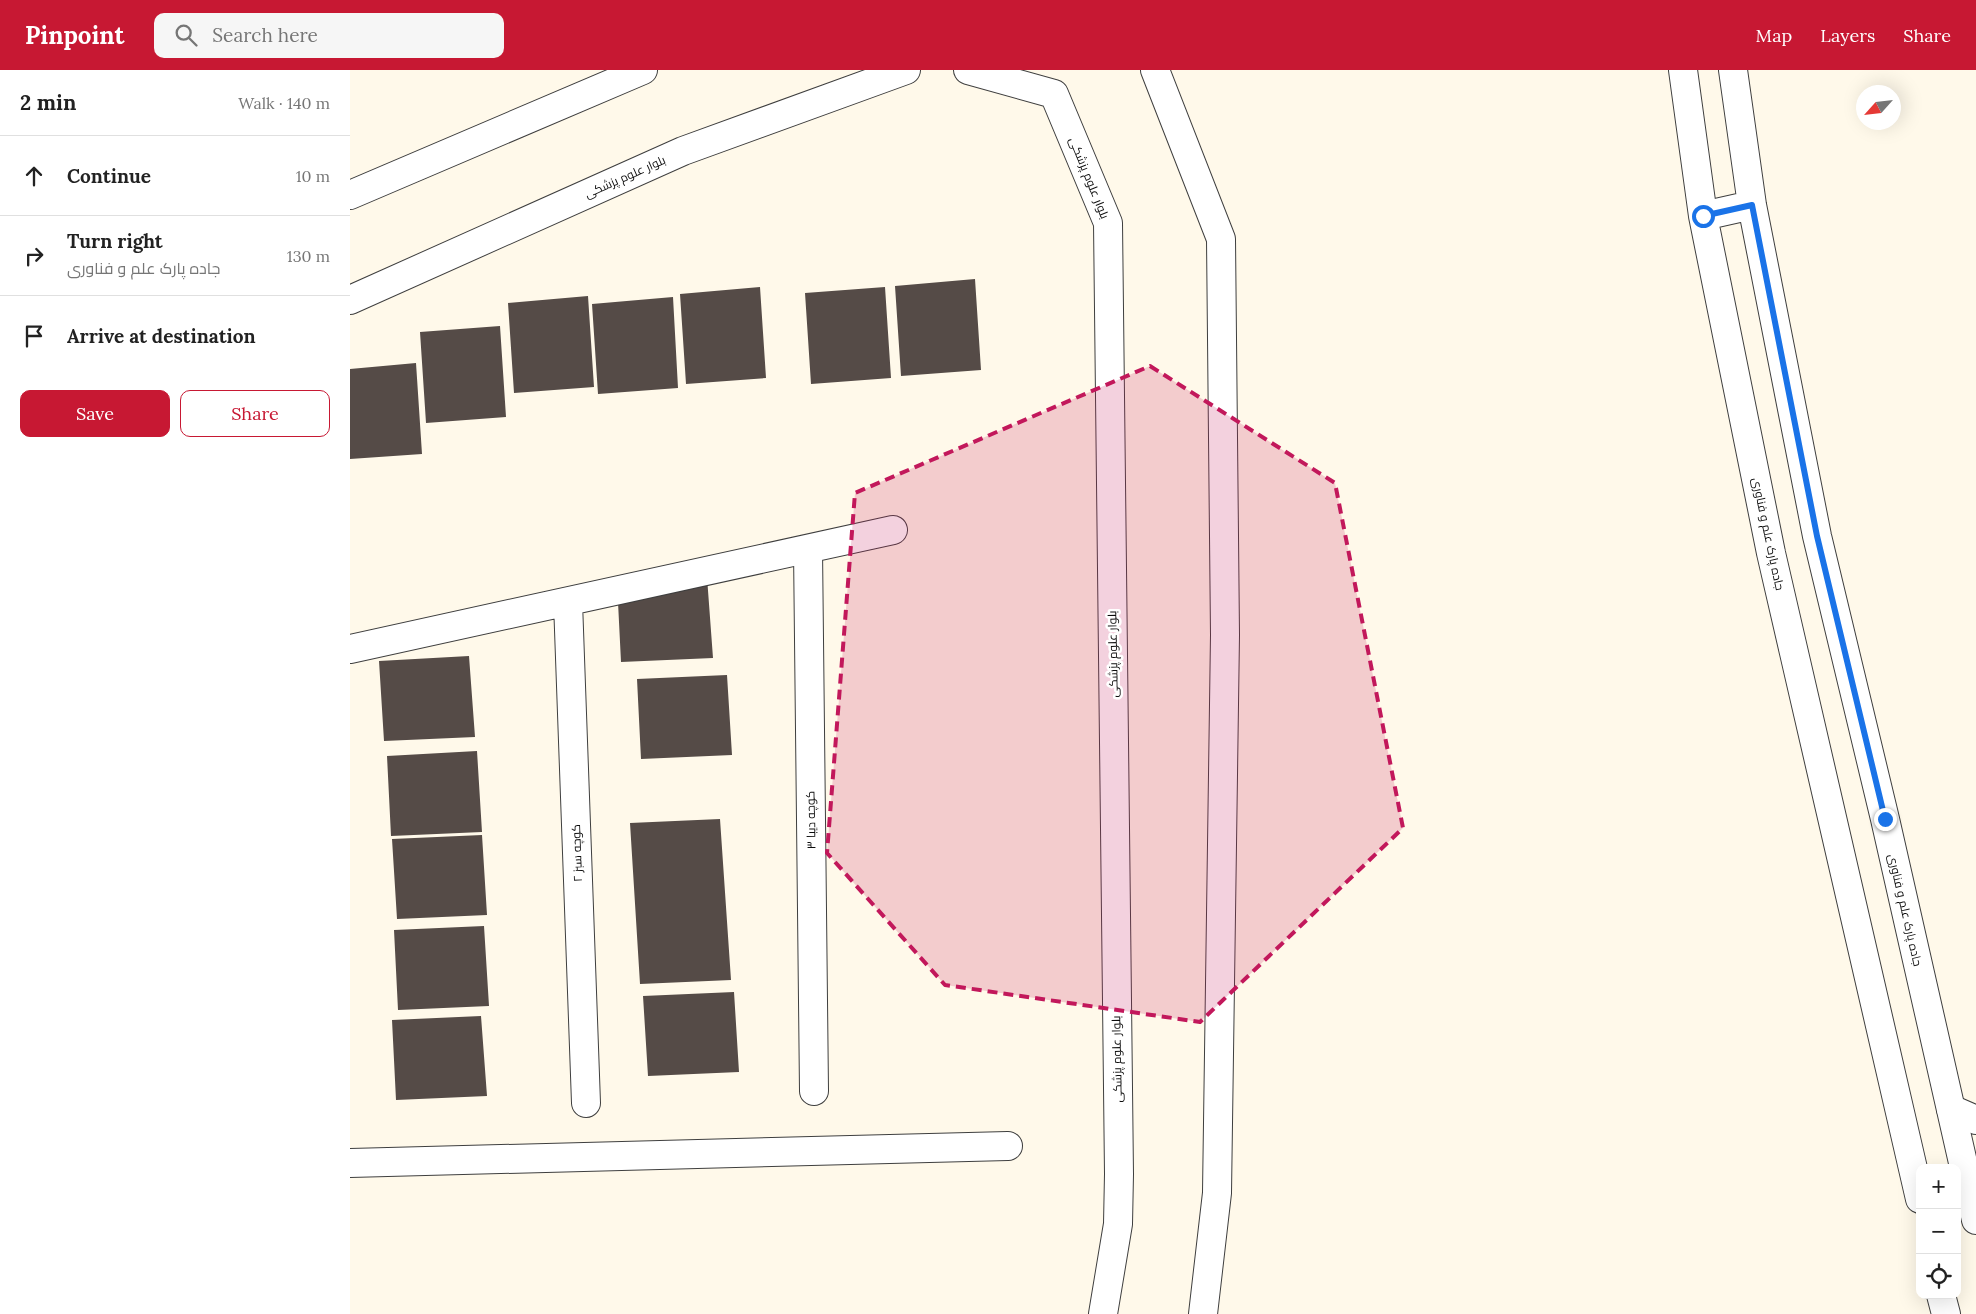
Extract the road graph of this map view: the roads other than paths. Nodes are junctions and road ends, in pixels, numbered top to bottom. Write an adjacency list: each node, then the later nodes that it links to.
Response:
1 (643, 70): 7 (street)
2 (906, 70): 10 (street, بلوار علوم پزشکی)
3 (968, 70): 24 (street, بلوار علوم پزشکی)
4 (1155, 70): 25 (street)
5 (1683, 70): 9 (street, جاده پارک علم و فناوری)
6 (1733, 70): 8 (street, جاده پارک علم و فناوری)
7 (350, 195)
8 (1752, 205): 9 (street); 17 (street, جاده پارک علم و فناوری)
9 (1703, 216): 21 (street, جاده پارک علم و فناوری)
10 (350, 300)
11 (893, 530): 12 (street)
12 (808, 549): 13 (street); 15 (street, کوچه دیبا ۳)
13 (568, 602): 14 (street); 16 (street, کوچه سبز ۲)
14 (350, 649)
15 (814, 1091)
16 (586, 1103)
17 (1951, 1109): 18 (street); 22 (street, جاده پارک علم و فناوری)
18 (1976, 1120)
19 (1008, 1146): 20 (street)
20 (350, 1163)
21 (1916, 1182)
22 (1976, 1220)
23 (1943, 1299): 26 (street)
24 (1103, 1314)
25 (1203, 1314)
26 (1946, 1314)

